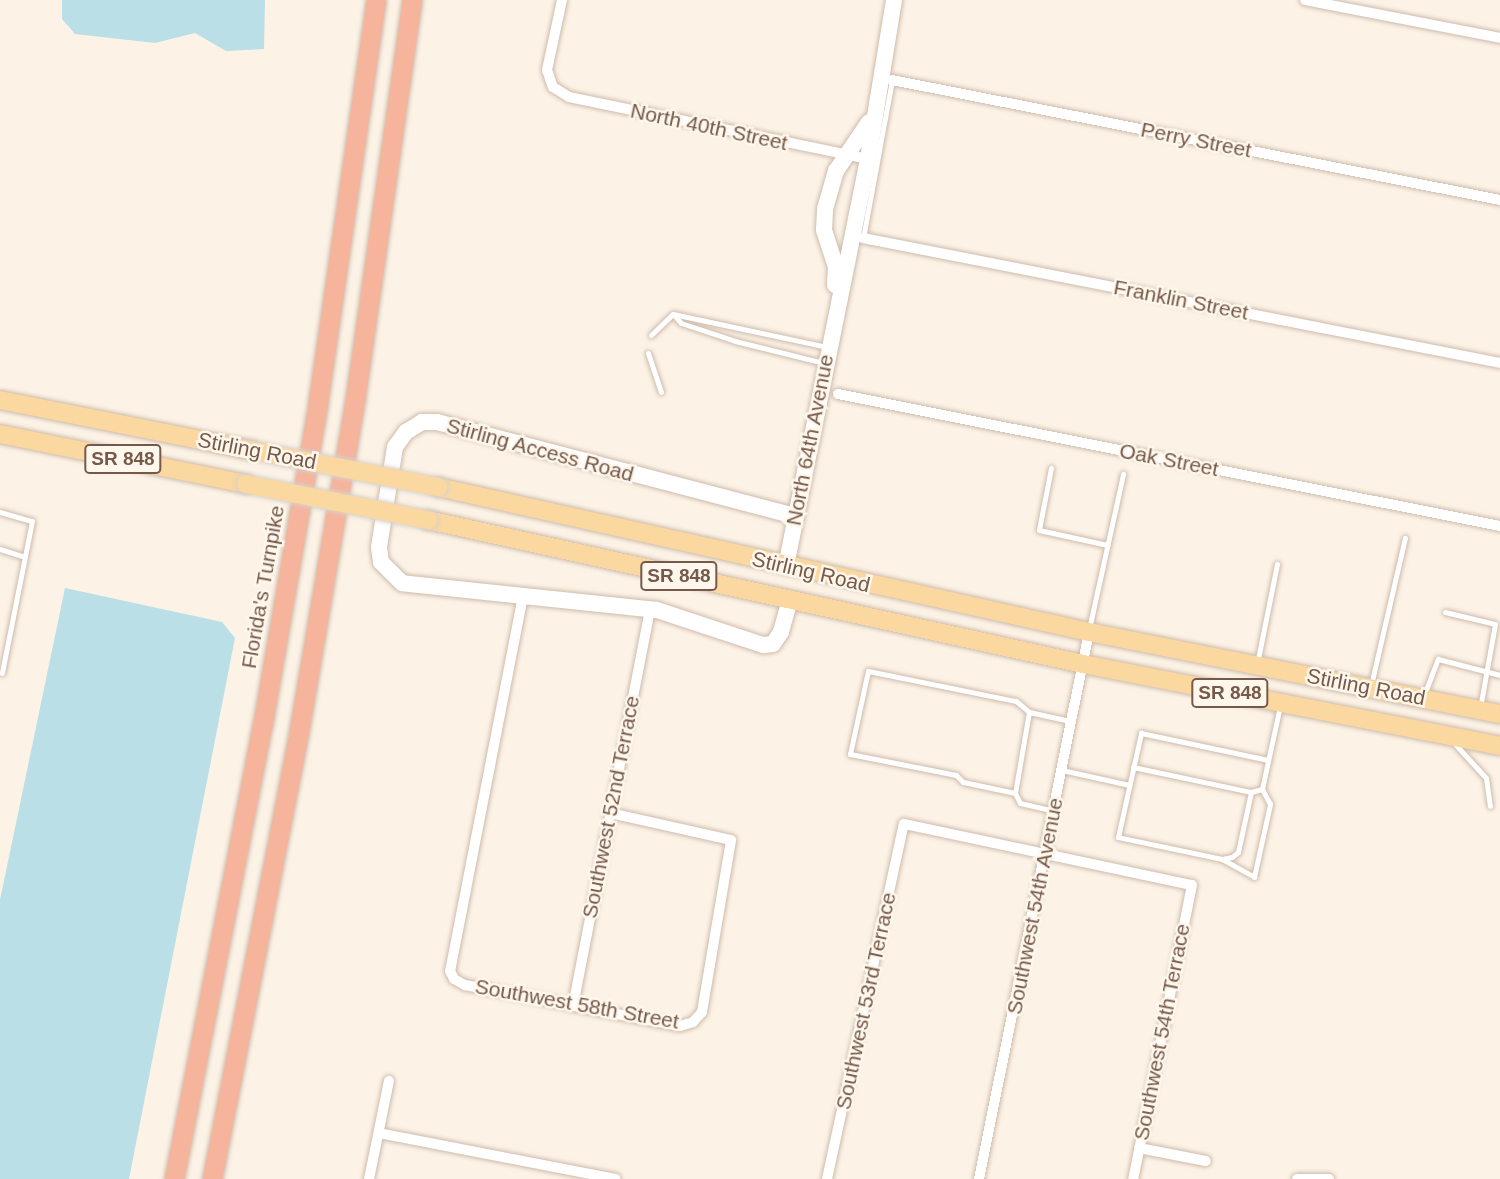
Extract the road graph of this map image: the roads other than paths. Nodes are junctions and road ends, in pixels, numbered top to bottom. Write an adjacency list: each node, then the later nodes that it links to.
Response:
1 (376, 0): 73 (highway, Florida's Turnpike)
2 (412, 0): 74 (highway)
3 (562, 0): 9 (street, North 40th Street)
4 (893, 0): 8 (street, North 64th Avenue)
5 (1305, 0): 6 (street)
6 (1500, 38)
7 (892, 80): 11 (street, Perry Street); 12 (lane)
8 (872, 117): 9 (street, North 64th Avenue); 10 (street, North 64th Avenue)
9 (849, 155): 10 (street, North 40th Street); 14 (street, North 64th Avenue)
10 (868, 159): 14 (street, North 64th Avenue)
11 (1500, 200)
12 (863, 238): 21 (street, Franklin Street)
13 (673, 314): 15 (lane); 16 (lane); 18 (lane)
14 (835, 314): 17 (street, North 64th Avenue)
15 (651, 335)
16 (771, 335): 17 (lane); 18 (lane)
17 (827, 346): 20 (street, North 64th Avenue)
18 (767, 351): 20 (lane)
19 (648, 353): 22 (lane)
20 (824, 363): 29 (street, North 64th Avenue)
21 (1500, 363)
22 (661, 392)
23 (838, 394): 30 (street, Oak Street)
24 (0, 400): 36 (main road, Stirling Road / SR 848, bridge)
25 (0, 434): 38 (main road, Stirling Road / SR 848, bridge)
26 (1051, 468): 32 (lane)
27 (1123, 474): 32 (lane)
28 (0, 512): 34 (lane)
29 (796, 516): 36 (street, North 64th Avenue); 37 (street, Stirling Access Road)
30 (1500, 526)
31 (1405, 538): 47 (lane)
32 (1107, 545): 41 (lane)
33 (0, 549): 34 (lane)
34 (24, 558): 45 (lane)
35 (1277, 564): 43 (lane)
36 (786, 566): 41 (main road, Stirling Road / SR 848)
37 (523, 596): 39 (street, Stirling Access Road); 68 (street, Southwest 58th Street)
38 (790, 600): 39 (street, Stirling Access Road); 42 (main road, Stirling Road / SR 848)
39 (650, 609): 65 (street, Southwest 52nd Terrace)
40 (1445, 612): 44 (lane)
41 (1088, 632): 42 (street, Southwest 54th Avenue); 43 (main road, Stirling Road / SR 848)
42 (1083, 664): 49 (main road, Stirling Road / SR 848); 53 (street, Southwest 54th Avenue)
43 (1256, 666): 47 (main road, Stirling Road / SR 848)
44 (1486, 671): 46 (lane); 48 (lane); 50 (lane)
45 (2, 673)
46 (1500, 674)
47 (1370, 688): 48 (main road, Stirling Road / SR 848)
48 (1423, 698): 50 (main road, Stirling Road / SR 848)
49 (1281, 703): 54 (main road, Stirling Road / SR 848); 56 (lane)
50 (1479, 710): 52 (main road, Stirling Road / SR 848)
51 (1029, 712): 53 (lane); 62 (lane); 62 (lane)
52 (1500, 714)
53 (1072, 721): 58 (street, Southwest 54th Avenue)
54 (1449, 736): 55 (main road, Stirling Road / SR 848); 63 (lane)
55 (1500, 746)
56 (1268, 760): 57 (lane); 60 (lane)
57 (1133, 767): 59 (lane); 61 (lane)
58 (1062, 770): 59 (lane); 64 (street, Southwest 54th Avenue)
59 (1129, 785): 67 (lane)
60 (1262, 789): 61 (lane); 67 (lane)
61 (1251, 792): 67 (lane)
62 (1014, 793): 64 (lane)
63 (1490, 806)
64 (1054, 811): 66 (street, Southwest 54th Avenue)
65 (610, 813): 68 (street, Southwest 52nd Terrace); 68 (street, Southwest 58th Street)
66 (1046, 855): 71 (street, Southwest 54th Terrace); 77 (street, Southwest 53rd Terrace); 78 (street, Southwest 54th Avenue)
67 (1222, 859)
68 (573, 1006)
69 (388, 1082): 70 (street)
70 (379, 1133): 75 (street); 76 (street)
71 (1139, 1148): 72 (street); 79 (street, Southwest 54th Terrace)
72 (1206, 1161)
73 (174, 1179)
74 (212, 1179)
75 (369, 1179)
76 (615, 1179)
77 (827, 1179)
78 (979, 1179)
79 (1133, 1179)
80 (1297, 1179): 81 (street)
81 (1329, 1179)

